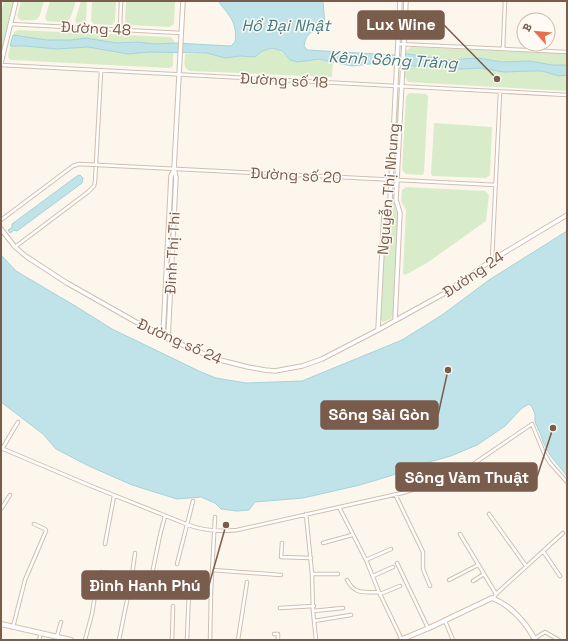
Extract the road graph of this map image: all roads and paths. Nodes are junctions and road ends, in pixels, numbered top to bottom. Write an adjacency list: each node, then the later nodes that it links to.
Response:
1 (16, 1): 7 (street)
2 (121, 1): 8 (street)
3 (183, 1): 9 (street, Đinh Thị Thi)
4 (400, 1): 10 (street, Nguyễn Thị Nhung)
5 (406, 1): 11 (street, Nguyễn Thị Nhung)
6 (505, 1): 12 (street)
7 (10, 24): 8 (street, Đường 48); 14 (street)
8 (120, 29): 9 (street, Đường 48)
9 (181, 32): 16 (street, Đinh Thị Thi)
10 (398, 44): 11 (street); 17 (street, Nguyễn Thị Nhung)
11 (404, 44): 12 (street); 18 (street, Nguyễn Thị Nhung)
12 (503, 49): 13 (street)
13 (567, 52)
14 (1, 64): 15 (street, Đường số 18)
15 (101, 71): 16 (street, Đường số 18); 21 (street)
16 (179, 75): 17 (street, Đường số 18); 22 (street, Đinh Thị Thi)
17 (396, 85): 18 (street, Đường số 18); 23 (street, Nguyễn Thị Nhung)
18 (401, 86): 19 (street, Đường số 18); 24 (street, Nguyễn Thị Nhung)
19 (500, 92): 20 (street, Đường số 18); 25 (street)
20 (567, 95)
21 (96, 164): 22 (street, Đường số 20); 27 (street, Đường số 20); 29 (street)
22 (174, 169): 23 (street, Đường số 20); 33 (street, Đinh Thị Thi); 34 (street, Đinh Thị Thi)
23 (390, 180): 24 (street, Đường số 20); 32 (street, Nguyễn Thị Nhung)
24 (397, 180): 25 (street, Đường số 20); 31 (street, Nguyễn Thị Nhung)
25 (496, 185): 30 (street)
26 (567, 215): 30 (street, Đường 24)
27 (1, 220)
28 (1, 229): 29 (street, Đường số 24)
29 (15, 247): 33 (street, Đường số 24)
30 (492, 260): 31 (street, Đường 24)
31 (395, 320): 32 (street, Đường 24)
32 (378, 330): 34 (street, Đường số 24)
33 (163, 336): 34 (street, Đường số 24)
34 (168, 338)
35 (18, 422): 36 (street)
36 (2, 449): 40 (street)
37 (567, 482): 38 (street)
38 (395, 494): 42 (street); 82 (street)
39 (10, 495): 43 (street)
40 (114, 496): 46 (street); 56 (street)
41 (193, 501): 49 (street)
42 (339, 507): 44 (street); 53 (street)
43 (1, 509)
44 (306, 514): 50 (street); 60 (street)
45 (489, 514): 65 (street)
46 (165, 516): 49 (street); 76 (street)
47 (215, 517): 50 (street)
48 (34, 524): 97 (street)
49 (186, 524): 50 (street); 63 (street)
50 (214, 531): 67 (street)
51 (563, 533): 58 (street)
52 (460, 534): 64 (street)
53 (352, 535): 55 (street); 61 (street)
54 (282, 542): 60 (street)
55 (323, 543)
56 (105, 544)
57 (391, 549): 61 (street)
58 (543, 552): 65 (street); 75 (street)
59 (135, 553): 73 (street)
60 (311, 558): 69 (street)
61 (366, 560): 74 (street)
62 (397, 563): 98 (street)
63 (177, 564)
64 (478, 565): 71 (street); 78 (street)
65 (526, 566): 86 (street)
66 (393, 567): 74 (street)
67 (212, 570): 72 (street); 109 (street)
68 (101, 572): 73 (street)
69 (312, 574): 70 (street); 88 (street)
70 (338, 574)
71 (484, 574): 79 (street); 86 (street)
72 (281, 575)
73 (132, 576): 106 (street)
74 (373, 576): 85 (street)
75 (560, 576)
76 (151, 579)
77 (347, 580): 85 (street)
78 (449, 580)
79 (473, 581)
80 (247, 582): 110 (street)
81 (400, 586): 85 (street)
82 (430, 586)
83 (96, 589): 105 (street)
84 (189, 590): 108 (street)
85 (379, 593): 113 (street)
86 (495, 596): 93 (main road); 115 (main road)
87 (173, 606): 107 (street)
88 (314, 606): 89 (street); 91 (street)
89 (280, 608)
90 (343, 608): 91 (street)
91 (313, 611): 94 (street)
92 (351, 615): 94 (street)
93 (444, 620): 98 (main road); 114 (street)
94 (314, 621): 112 (street)
95 (61, 622): 101 (street)
96 (1, 624): 97 (main road)
97 (13, 626): 99 (main road)
98 (428, 629): 113 (main road)
99 (41, 633): 101 (main road); 103 (street)
100 (274, 634): 111 (street)
101 (57, 636): 102 (main road)
102 (65, 639): 104 (main road)
103 (39, 640)
104 (71, 640)
105 (85, 640)
106 (119, 640)
107 (172, 640)
108 (187, 640)
109 (210, 640)
110 (238, 640)
111 (278, 640)
112 (316, 640)
113 (401, 640)
114 (453, 640)
115 (533, 640): 116 (street)
116 (559, 640)

